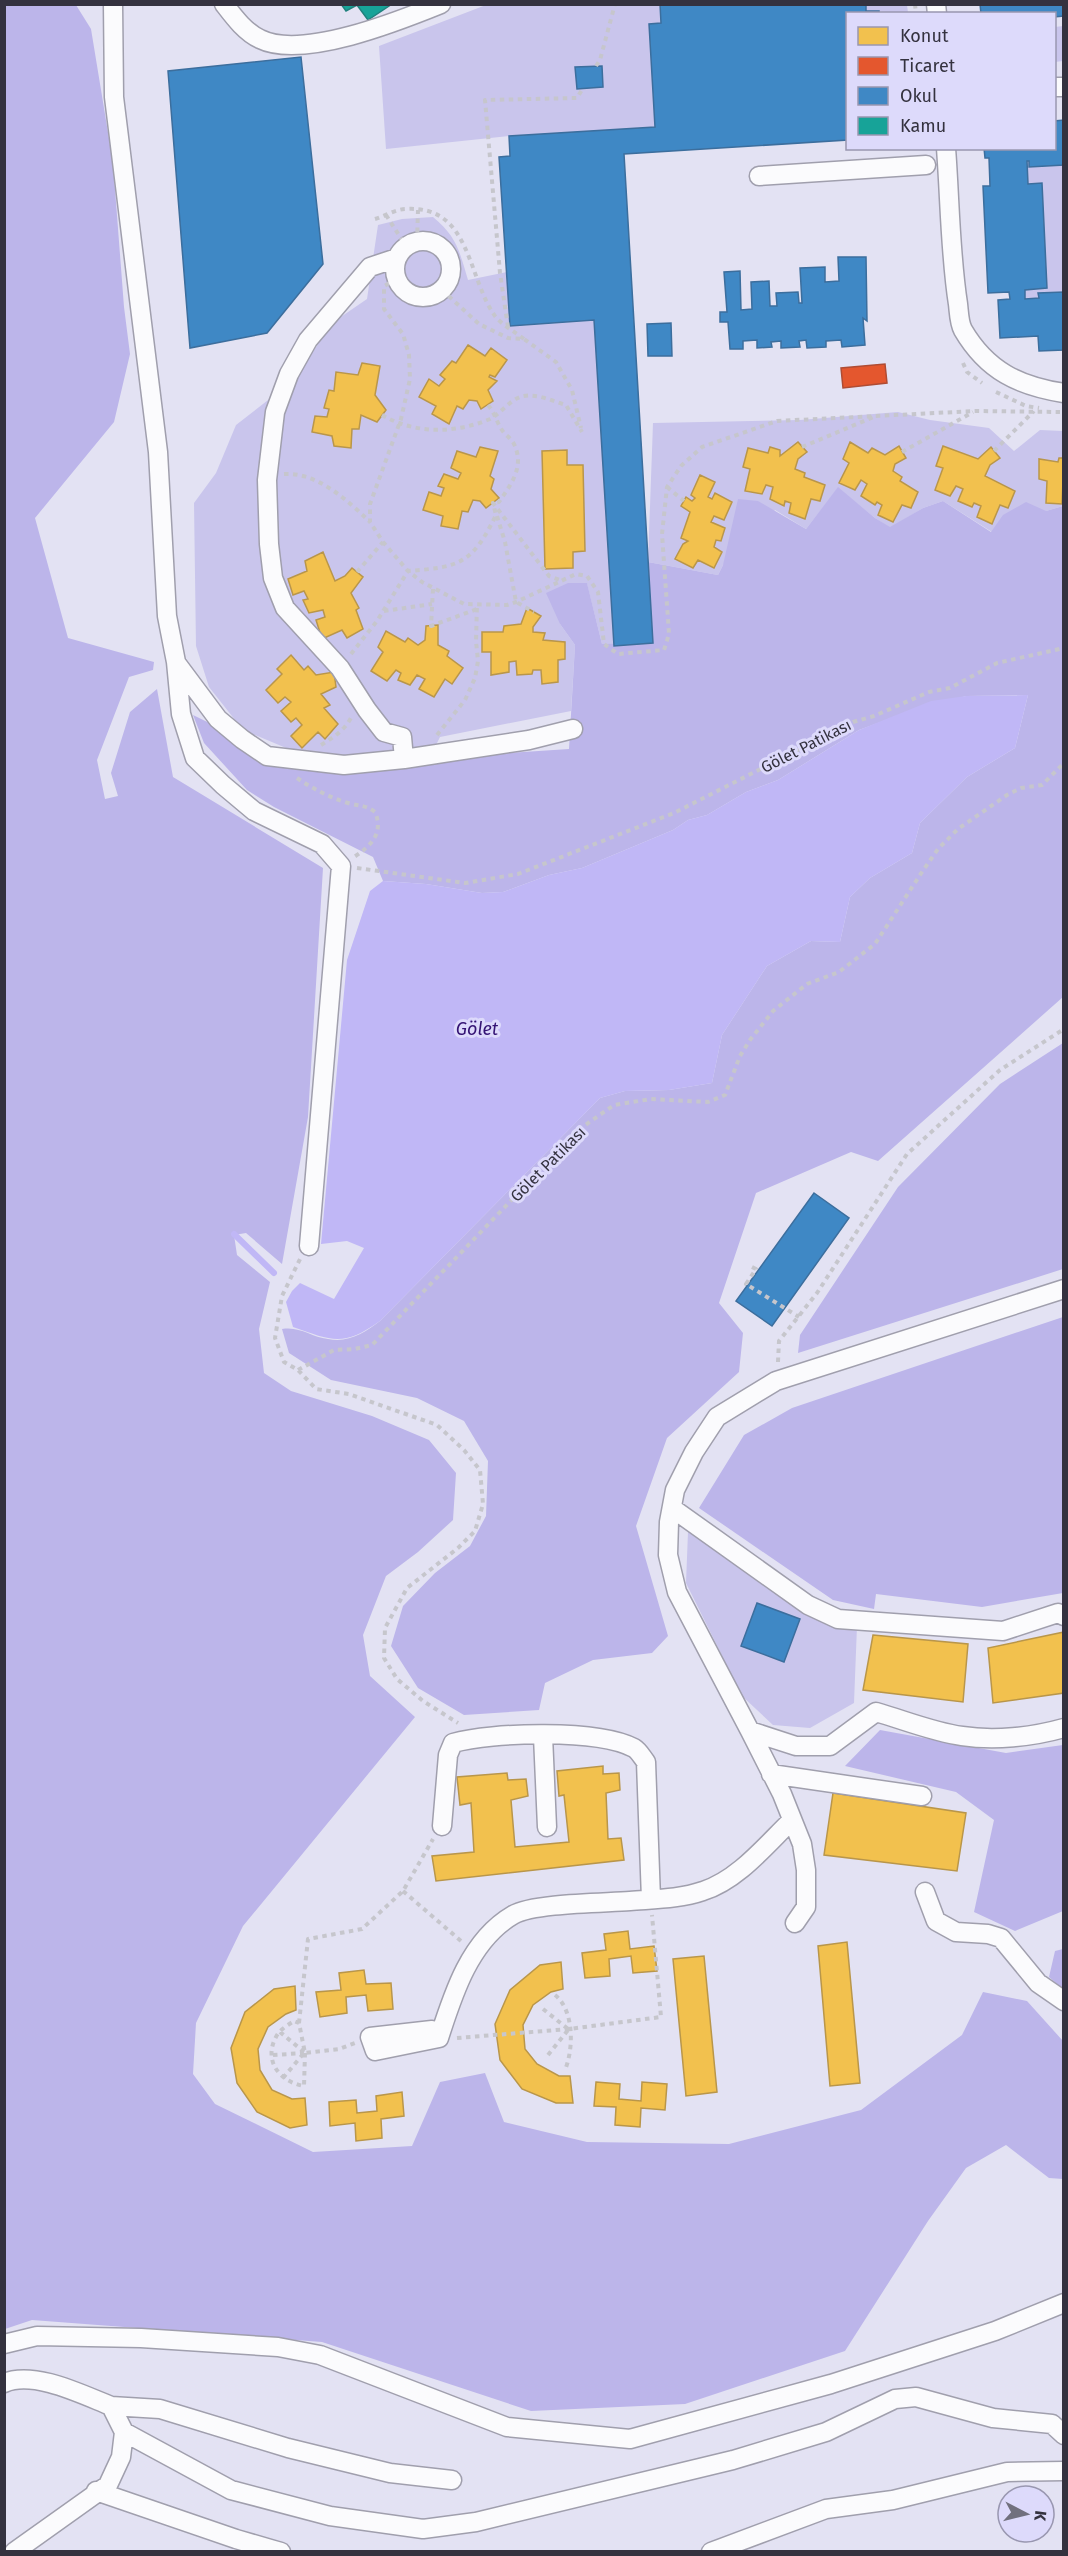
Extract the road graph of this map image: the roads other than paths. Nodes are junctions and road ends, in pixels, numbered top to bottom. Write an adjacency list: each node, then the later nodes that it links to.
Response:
1 (112, 4): 9 (street)
2 (224, 4): 3 (street)
3 (441, 4)
4 (946, 150): 8 (street)
5 (926, 165): 6 (street)
6 (759, 176)
7 (407, 248): 7 (street); 11 (street)
8 (1064, 393)
9 (176, 662): 11 (street); 12 (street)
10 (573, 729): 11 (street)
11 (404, 759)
12 (309, 1246)
13 (1064, 1289): 14 (street)
14 (672, 1508): 15 (street); 17 (street)
15 (1064, 1616)
16 (1064, 1728): 17 (street)
17 (750, 1731): 19 (street)
18 (543, 1736): 22 (street); 23 (street); 25 (street)
19 (771, 1774): 20 (street); 21 (street)
20 (922, 1796)
21 (792, 1820): 25 (street); 26 (street)
22 (442, 1826)
23 (547, 1827)
24 (925, 1892): 27 (street)
25 (651, 1899): 28 (street)
26 (795, 1923)
27 (1064, 2001)
28 (435, 2034): 28 (street)
29 (1064, 2303): 30 (street)
30 (4, 2344)
31 (4, 2383): 32 (street)
32 (111, 2406): 33 (street); 36 (street)
33 (123, 2432): 34 (street); 37 (street)
34 (1064, 2435)
35 (1064, 2471): 40 (street)
36 (452, 2480)
37 (96, 2491): 38 (street); 39 (street)
38 (14, 2552)
39 (281, 2552)
40 (711, 2552)

